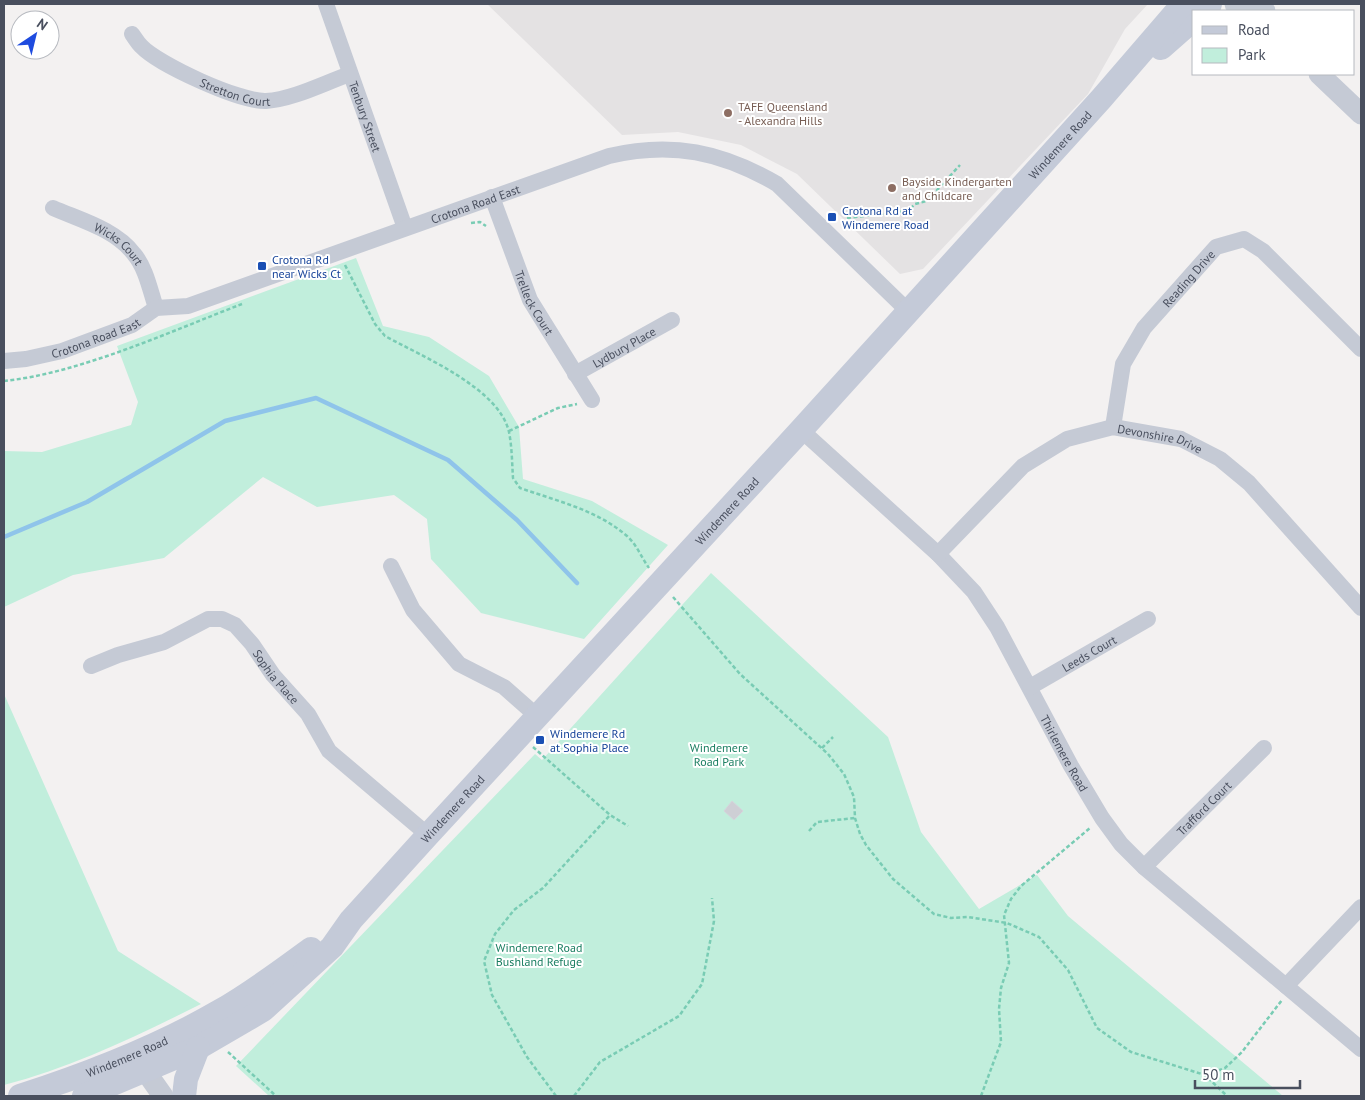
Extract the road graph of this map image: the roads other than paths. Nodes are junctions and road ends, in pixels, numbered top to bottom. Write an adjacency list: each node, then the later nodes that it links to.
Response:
1 (326, 4): 5 (street, Tenbury Street)
2 (1183, 4): 7 (main road, Windemere Road)
3 (1192, 22): 7 (main road, Windemere Road)
4 (132, 34): 5 (street, Stretton Court)
5 (350, 74): 11 (street, Tenbury Street)
6 (1320, 75): 8 (street)
7 (1101, 99): 13 (main road, Windemere Road)
8 (1361, 114)
9 (492, 197): 11 (street, Crotona Road East); 13 (street, Crotona Road East); 17 (street, Trelleck Court)
10 (53, 208): 12 (street, Wicks Court)
11 (405, 228): 12 (street, Crotona Road East)
12 (156, 308): 16 (street, Crotona Road East)
13 (908, 312): 20 (main road, Windemere Road)
14 (672, 320): 17 (street, Lydbury Place)
15 (1361, 349): 19 (street, Reading Drive)
16 (4, 360)
17 (575, 374): 18 (street, Trelleck Court)
18 (592, 400)
19 (1113, 427): 21 (street, Devonshire Drive); 23 (street, Devonshire Drive)
20 (801, 430): 21 (street, Thirlemere Road); 27 (main road, Windemere Road)
21 (938, 554): 26 (street, Thirlemere Road)
22 (391, 566): 27 (street)
23 (1361, 608)
24 (1148, 619): 26 (street, Leeds Court)
25 (92, 666): 29 (street, Sophia Place)
26 (1030, 687): 30 (street, Thirlemere Road)
27 (538, 717): 29 (main road, Windemere Road)
28 (1264, 748): 30 (street, Trafford Court)
29 (428, 835): 32 (main road, Windemere Road)
30 (1144, 867): 33 (street, Thirlemere Road)
31 (1361, 907): 33 (street)
32 (351, 920): 34 (main road, Windemere Road); 36 (main road, Windemere Road)
33 (1286, 986): 35 (street, Thirlemere Road)
34 (198, 1048): 36 (main road, Windemere Road); 40 (main road)
35 (1361, 1049)
36 (142, 1061): 37 (main road, Windemere Road); 38 (main road, Windemere Road); 39 (street)
37 (20, 1096)
38 (84, 1096)
39 (163, 1096)
40 (184, 1096)

